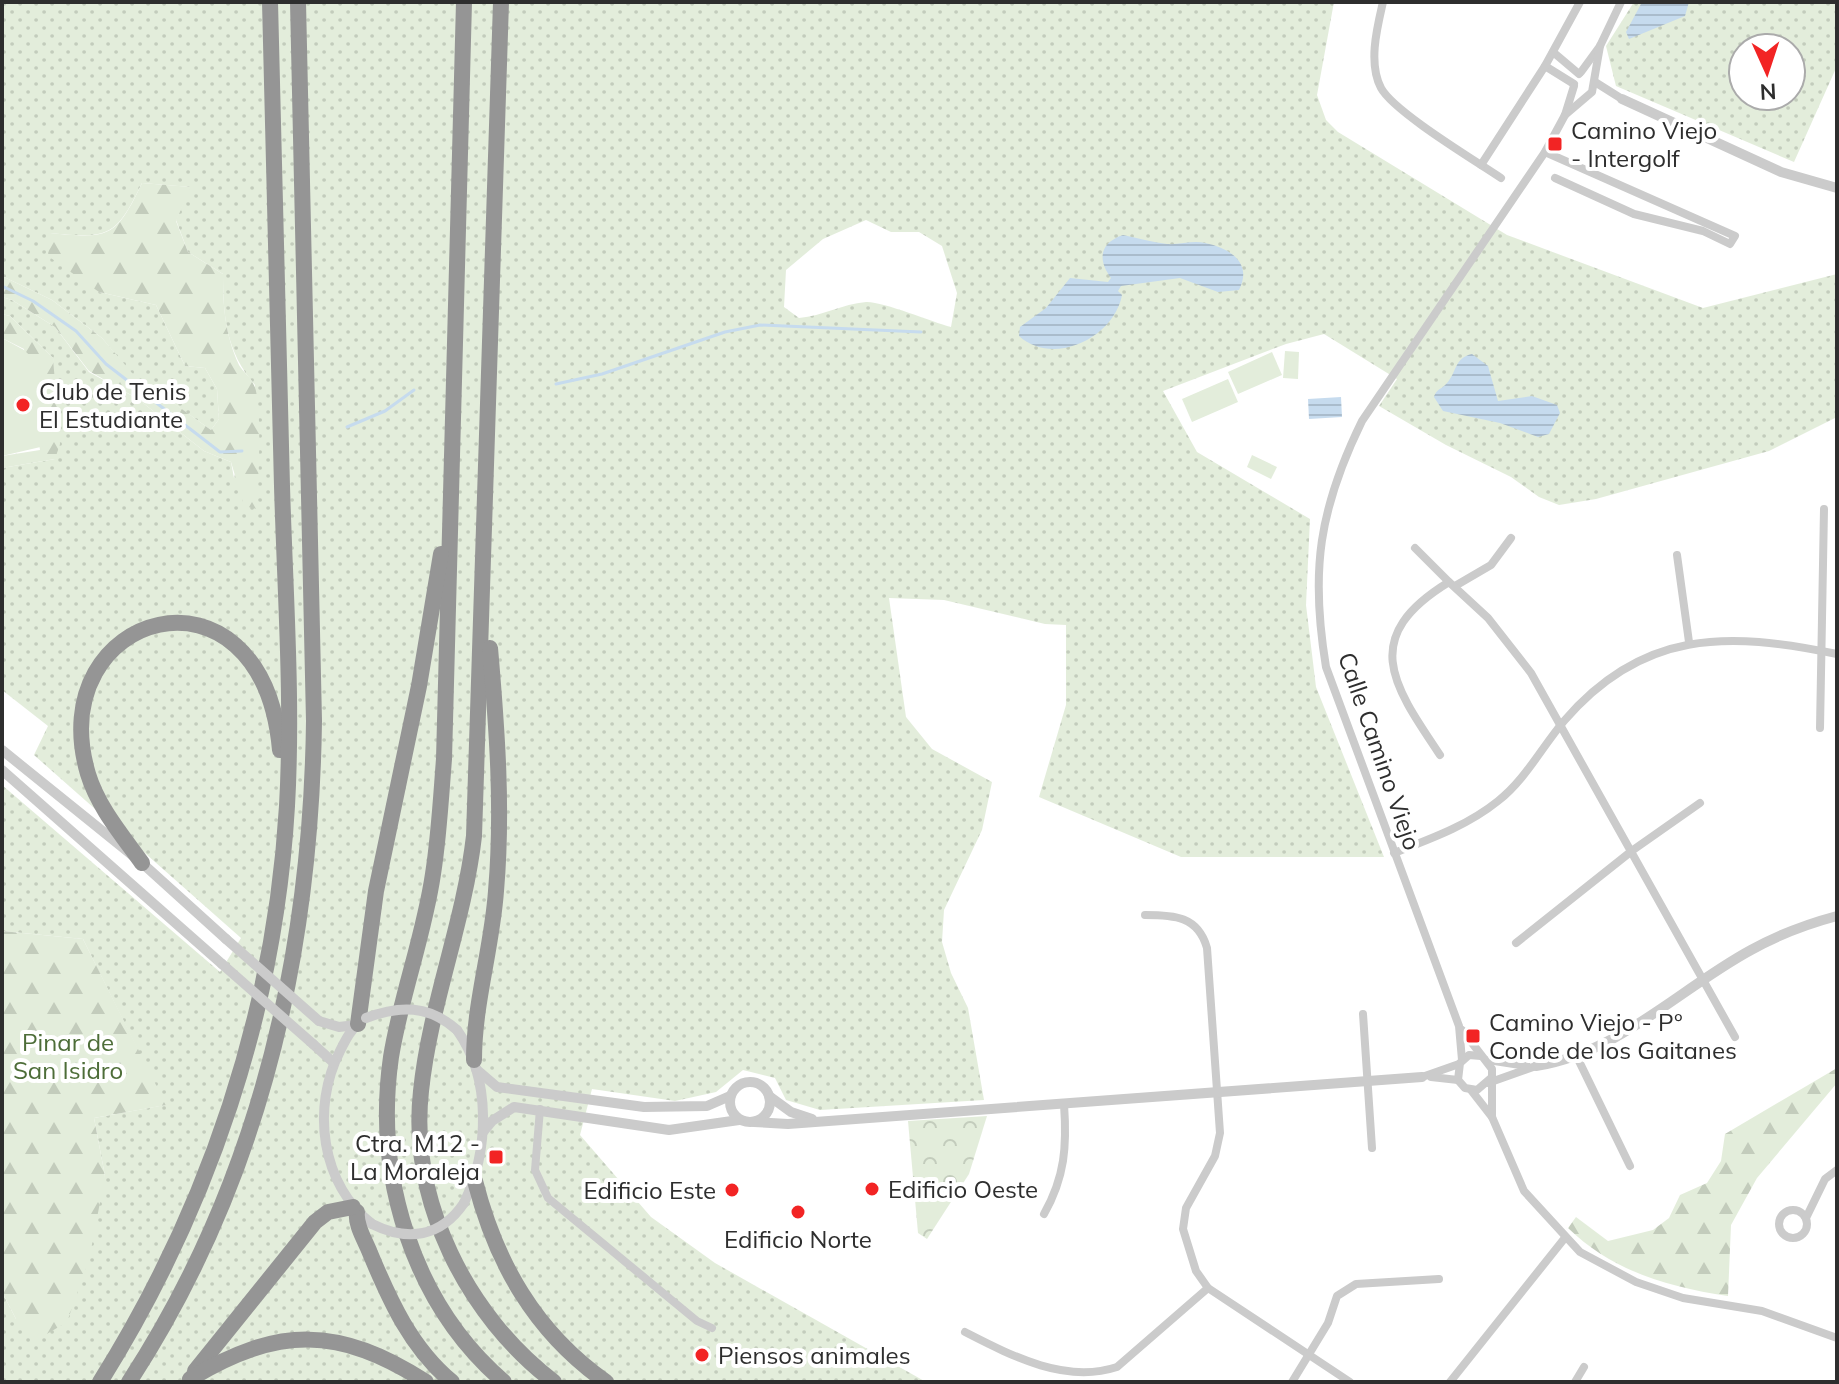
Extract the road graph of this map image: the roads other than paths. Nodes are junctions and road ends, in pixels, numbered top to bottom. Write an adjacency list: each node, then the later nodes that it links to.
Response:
1 (270, 2): 45 (highway)
2 (298, 2): 88 (highway)
3 (464, 2): 22 (highway)
4 (501, 2): 28 (highway)
5 (1383, 2): 18 (street)
6 (1580, 2): 9 (street)
7 (1621, 2): 8 (street)
8 (1600, 46): 11 (street); 12 (street)
9 (1553, 52): 10 (street); 11 (street)
10 (1545, 66): 13 (street); 18 (street)
11 (1580, 73): 12 (street); 13 (street, Calle Camino Viejo)
12 (1595, 79): 14 (street); 15 (street)
13 (1574, 85): 14 (street); 16 (street, Calle Camino Viejo)
14 (1591, 94): 15 (street); 16 (street, Calle Camino Viejo)
15 (1622, 99): 21 (street)
16 (1565, 115): 17 (street, Calle Camino Viejo)
17 (1545, 152): 20 (street); 39 (street, Calle Camino Viejo)
18 (1481, 165): 19 (street)
19 (1501, 178)
20 (1555, 178)
21 (1837, 188)
22 (450, 465): 47 (highway); 91 (highway)
23 (1824, 509): 30 (street)
24 (1511, 538): 27 (street)
25 (1415, 548): 27 (street)
26 (1677, 555): 29 (street)
27 (1452, 584): 32 (street); 35 (street)
28 (484, 602): 54 (highway); 92 (highway)
29 (1689, 642): 30 (street); 32 (street)
30 (1822, 651): 31 (street); 33 (street)
31 (1837, 654)
32 (1562, 724): 38 (street); 39 (street)
33 (1820, 728)
34 (2, 750): 40 (street)
35 (1440, 755)
36 (2, 770): 53 (street, bridge)
37 (1700, 803): 38 (street)
38 (1633, 850): 43 (street); 44 (street)
39 (1394, 853): 48 (street, Calle Camino Viejo)
40 (142, 863): 45 (highway); 47 (street, bridge)
41 (1145, 915): 61 (street)
42 (1837, 916): 44 (street)
43 (1516, 943)
44 (1703, 980): 49 (street); 50 (street)
45 (264, 987): 87 (highway)
46 (1363, 1014): 58 (street)
47 (360, 1022): 53 (street); 54 (street, bridge)
48 (1459, 1026): 51 (street, Calle Camino Viejo); 52 (street, Calle Camino Viejo)
49 (1735, 1037)
50 (1577, 1057): 55 (street); 72 (street)
51 (1484, 1058): 52 (street); 55 (street); 59 (street)
52 (1461, 1061): 56 (street); 57 (street)
53 (334, 1063): 75 (street)
54 (475, 1065): 62 (street); 70 (street)
55 (1536, 1066): 59 (street)
56 (1422, 1077): 57 (street); 58 (street)
57 (1458, 1080): 60 (street)
58 (1367, 1081): 61 (street); 71 (street)
59 (1491, 1081): 60 (street); 66 (street)
60 (1471, 1090): 66 (street)
61 (1219, 1092): 64 (street); 80 (street)
62 (730, 1096): 63 (street); 67 (street)
63 (769, 1096): 68 (street); 69 (street)
64 (1064, 1104): 68 (street); 76 (street)
65 (540, 1109): 67 (street); 70 (street); 81 (street)
66 (1492, 1117): 78 (street)
67 (739, 1120): 69 (street)
68 (814, 1120): 69 (street)
69 (754, 1122)
70 (483, 1132): 74 (street)
71 (1372, 1148)
72 (1630, 1166)
73 (1837, 1170): 77 (street)
74 (475, 1181): 75 (street, bridge); 93 (highway)
75 (355, 1209): 86 (highway); 90 (highway)
76 (1044, 1214)
77 (1806, 1218)
78 (1564, 1239): 83 (street); 96 (street)
79 (1439, 1279): 84 (street)
80 (1208, 1288): 82 (street); 84 (street)
81 (712, 1328)
82 (965, 1332)
83 (1837, 1338)
84 (1310, 1357): 94 (street); 95 (street)
85 (1584, 1367): 97 (street)
86 (188, 1380): 89 (highway)
87 (100, 1382)
88 (129, 1382)
89 (426, 1382)
90 (452, 1382)
91 (504, 1382)
92 (554, 1382)
93 (606, 1382)
94 (1292, 1382)
95 (1350, 1382)
96 (1450, 1382)
97 (1575, 1382)

